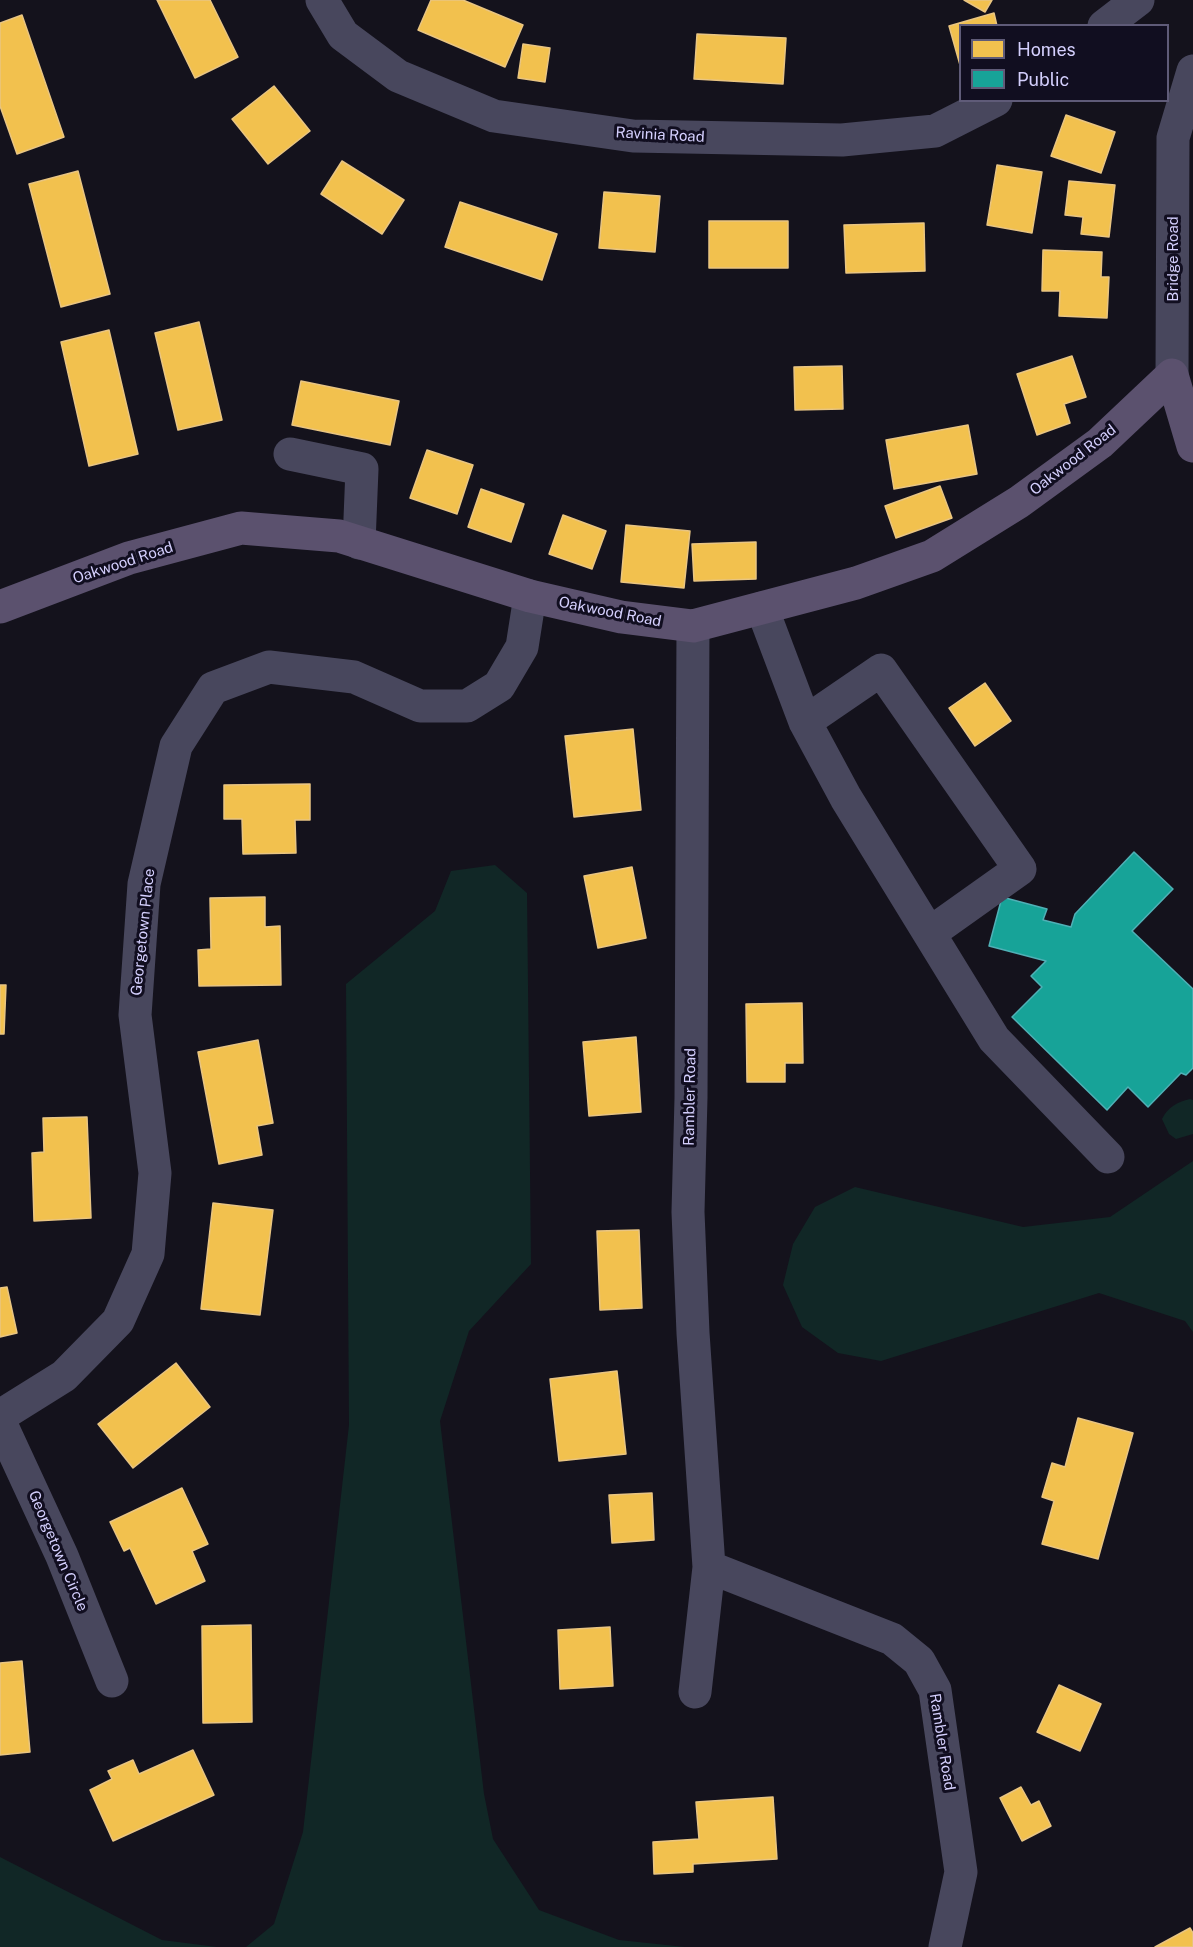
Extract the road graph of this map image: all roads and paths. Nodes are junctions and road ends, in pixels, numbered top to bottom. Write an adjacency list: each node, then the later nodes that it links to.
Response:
1 (322, 0): 5 (street, Ravinia Road)
2 (1138, 0): 3 (street)
3 (1107, 24)
4 (1193, 71): 6 (street, Bridge Road)
5 (992, 102)
6 (1183, 143): 7 (street, Bridge Road)
7 (1172, 375): 8 (main road, Bridge Road); 13 (main road, Oakwood Road)
8 (1193, 446)
9 (290, 454): 10 (street)
10 (359, 543): 11 (main road, Oakwood Road); 12 (main road, Oakwood Road)
11 (530, 596): 14 (main road, Oakwood Road); 18 (street, Georgetown Place)
12 (0, 607)
13 (762, 608): 14 (main road, Oakwood Road); 15 (street)
14 (693, 626): 20 (street, Rambler Road)
15 (805, 722): 16 (street); 16 (street)
16 (930, 933): 17 (street)
17 (1108, 1157)
18 (0, 1416)
19 (0, 1422): 21 (street, Georgetown Circle)
20 (709, 1567): 22 (street, Rambler Road); 23 (street, Rambler Road)
21 (112, 1680)
22 (695, 1692)
23 (945, 1947)

